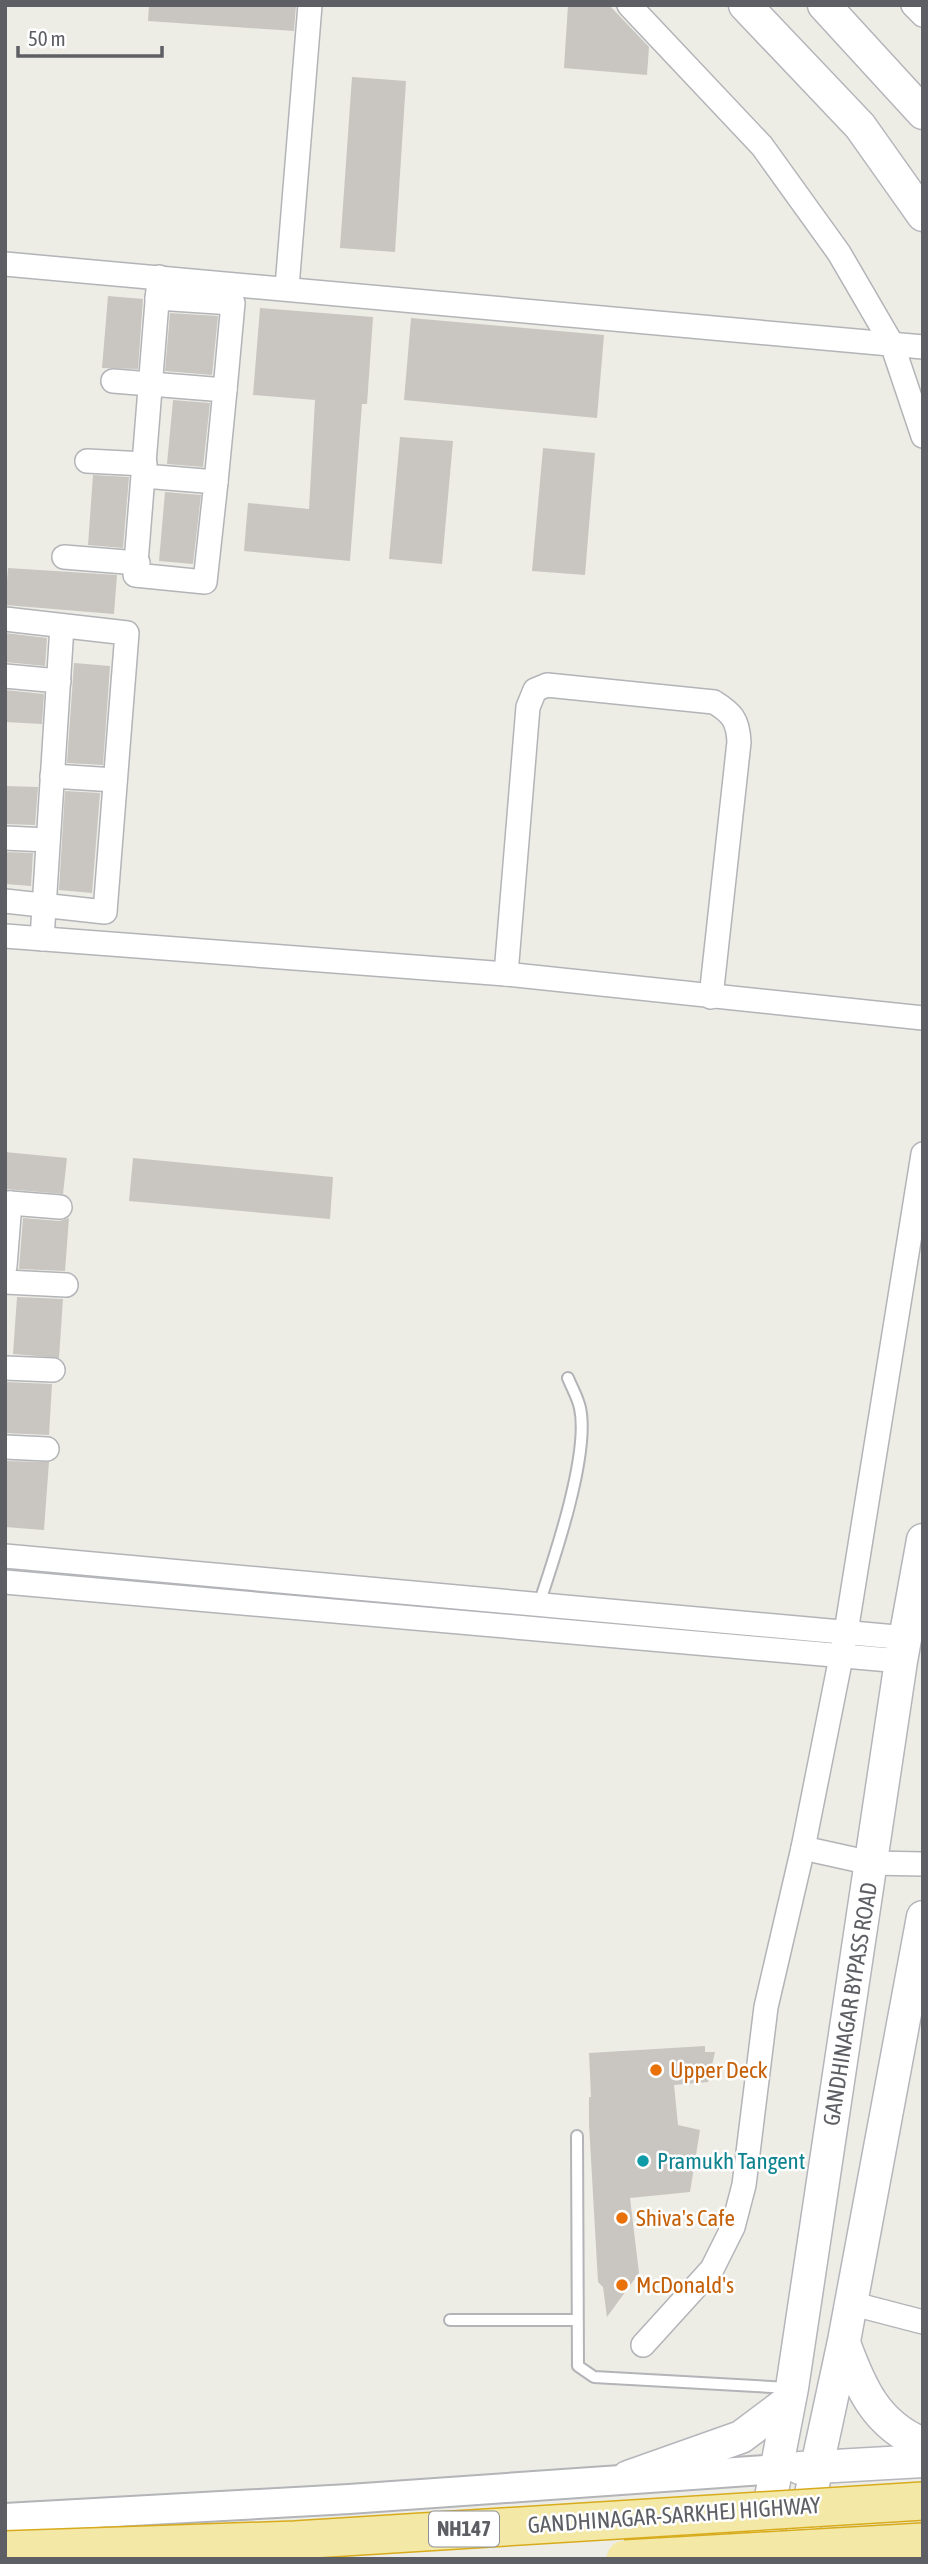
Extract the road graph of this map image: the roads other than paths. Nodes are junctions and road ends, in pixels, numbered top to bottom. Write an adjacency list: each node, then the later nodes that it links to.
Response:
1 (310, 5): 10 (street)
2 (629, 5): 12 (street)
3 (745, 5): 8 (main road)
4 (824, 5): 7 (main road)
5 (914, 5): 6 (street)
6 (923, 15)
7 (923, 113)
8 (923, 215)
9 (5, 264): 11 (street)
10 (287, 287): 11 (street); 12 (street)
11 (158, 288): 15 (street); 16 (street)
12 (892, 344): 13 (street); 17 (street)
13 (923, 346)
14 (113, 380): 15 (street)
15 (151, 385): 16 (street); 19 (street)
16 (225, 390): 20 (street)
17 (923, 436)
18 (87, 461): 19 (street)
19 (145, 470): 20 (street); 22 (street)
20 (216, 482): 22 (street)
21 (64, 557): 22 (street)
22 (138, 563)
23 (5, 619): 24 (street)
24 (62, 626): 26 (street); 28 (street)
25 (5, 676): 26 (street)
26 (58, 681): 27 (street)
27 (52, 776): 28 (street); 30 (street)
28 (115, 780): 32 (street)
29 (5, 838): 30 (street)
30 (48, 840): 32 (street)
31 (5, 901): 32 (street)
32 (44, 905): 34 (street)
33 (5, 936): 34 (street)
34 (42, 939): 35 (street)
35 (506, 974): 36 (street); 36 (street)
36 (711, 996): 37 (street)
37 (923, 1018)
38 (923, 1154): 53 (street)
39 (8, 1203): 40 (street); 41 (street)
40 (60, 1208)
41 (5, 1266)
42 (5, 1282): 43 (street)
43 (66, 1286)
44 (5, 1368): 45 (street)
45 (53, 1370)
46 (568, 1378): 52 (lane)
47 (5, 1447): 48 (street)
48 (47, 1449)
49 (923, 1540): 54 (main road, GANDHINAGAR BYPASS ROAD)
50 (5, 1556): 52 (street)
51 (5, 1582): 55 (street)
52 (539, 1604): 53 (street)
53 (846, 1632): 54 (street); 55 (street)
54 (904, 1650): 55 (street); 57 (main road, GANDHINAGAR BYPASS ROAD)
55 (841, 1656): 56 (street)
56 (803, 1848): 57 (street); 66 (street)
57 (871, 1863): 58 (street); 67 (main road, GANDHINAGAR BYPASS ROAD)
58 (923, 1864)
59 (923, 1917): 61 (main road)
60 (577, 2136): 64 (lane)
61 (850, 2303): 62 (street); 65 (main road)
62 (922, 2317)
63 (450, 2320): 64 (lane)
64 (576, 2320): 67 (lane)
65 (844, 2341): 68 (main road); 70 (main road)
66 (643, 2345)
67 (791, 2395): 71 (main road, GANDHINAGAR BYPASS ROAD); 72 (main road)
68 (923, 2444)
69 (923, 2461): 70 (main road)
70 (819, 2467): 71 (main road); 79 (main road)
71 (778, 2469): 72 (street); 78 (main road, GANDHINAGAR BYPASS ROAD)
72 (628, 2477): 74 (street)
73 (923, 2501): 76 (highway, GANDHINAGAR-SARKHEJ HIGHWAY / NH147, bridge)
74 (5, 2518)
75 (923, 2542): 77 (highway, bridge)
76 (5, 2550)
77 (625, 2559)
78 (759, 2559)
79 (797, 2559)

